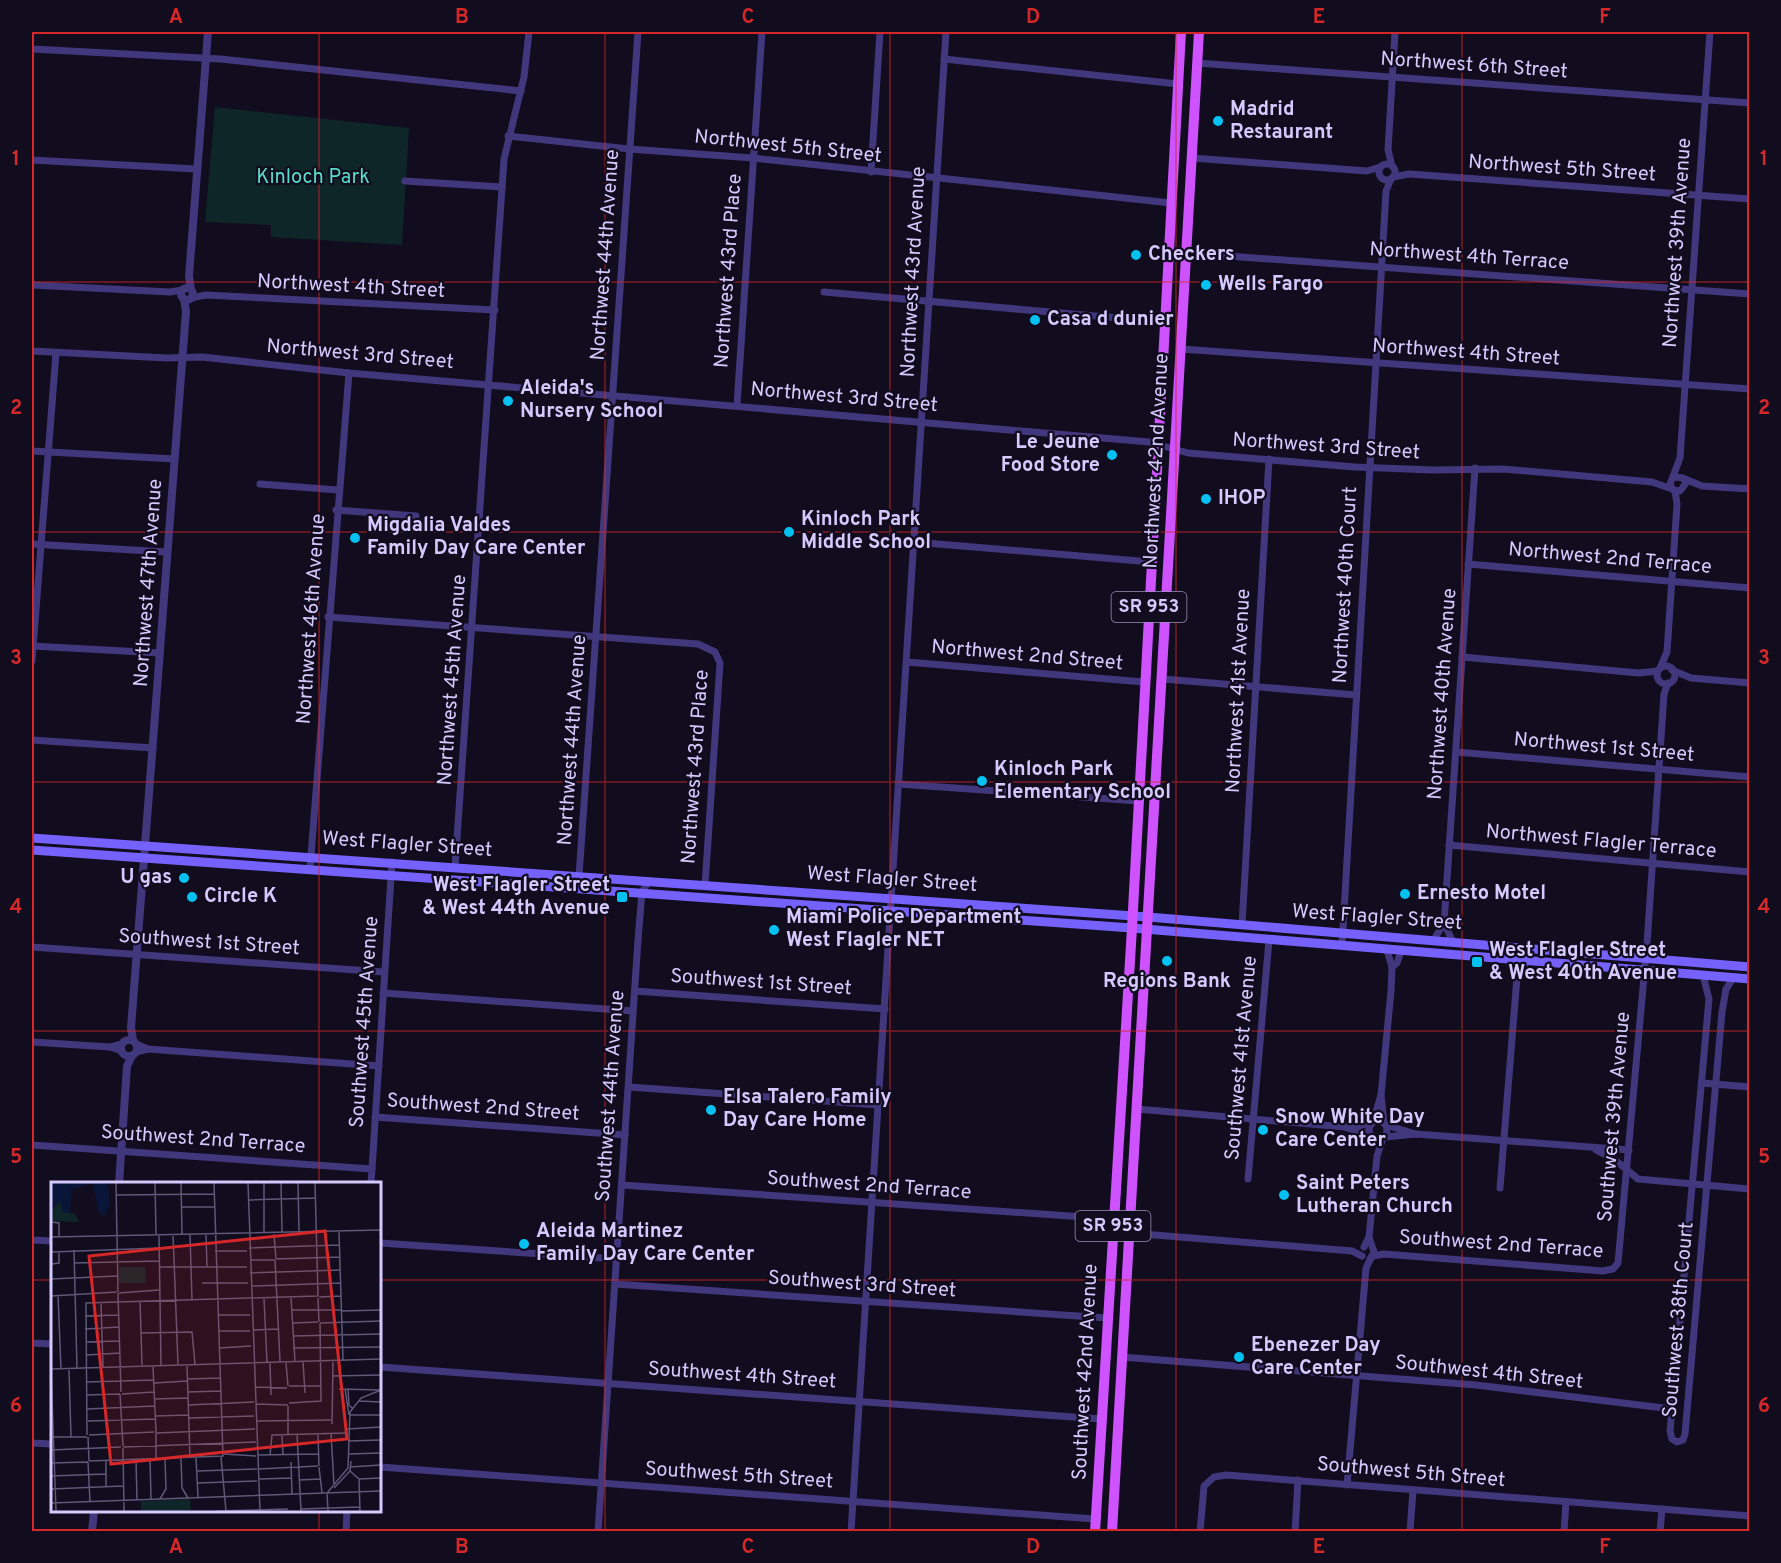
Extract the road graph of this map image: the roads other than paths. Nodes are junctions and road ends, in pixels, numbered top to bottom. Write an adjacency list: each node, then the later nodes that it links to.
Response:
1 (207, 32): 12 (street, Northwest 47th Avenue)
2 (529, 32): 17 (street, Northwest 45th Avenue)
3 (638, 32): 22 (street, Northwest 44th Avenue)
4 (762, 32): 24 (street, Northwest 43rd Place)
5 (880, 32): 31 (street)
6 (945, 32): 13 (street, Northwest 43rd Avenue)
7 (1181, 32): 16 (main road, Northwest 42nd Avenue / SR 953)
8 (1199, 32): 14 (main road, Northwest 42nd Avenue / SR 953)
9 (1395, 32): 15 (street)
10 (1710, 32): 18 (street, Northwest 39th Avenue)
11 (32, 49): 12 (street)
12 (206, 58): 17 (street); 29 (street, Northwest 47th Avenue)
13 (944, 59): 16 (street); 34 (street, Northwest 43rd Avenue)
14 (1197, 63): 15 (street, Northwest 6th Street); 25 (main road, Northwest 42nd Avenue / SR 953)
15 (1392, 77): 18 (street, Northwest 6th Street); 23 (street)
16 (1178, 84): 20 (main road, Northwest 42nd Avenue / SR 953)
17 (521, 91): 21 (street, Northwest 45th Avenue)
18 (1703, 100): 19 (street, Northwest 6th Street); 37 (street, Northwest 39th Avenue)
19 (1749, 103)
20 (1176, 125): 25 (main road); 39 (main road, Northwest 42nd Avenue / SR 953)
21 (508, 136): 22 (street, Northwest 5th Street); 36 (street, Northwest 45th Avenue)
22 (629, 149): 24 (street, Northwest 5th Street); 60 (street, Northwest 44th Avenue)
23 (1388, 150): 27 (street); 28 (street)
24 (753, 158): 31 (street, Northwest 5th Street); 61 (street, Northwest 43rd Place)
25 (1192, 158): 30 (street); 40 (main road, Northwest 42nd Avenue / SR 953)
26 (32, 160): 29 (street)
27 (1381, 167): 28 (street); 30 (street); 33 (street)
28 (1393, 167): 32 (street, Northwest 5th Street); 33 (street)
29 (196, 169): 46 (street, Northwest 47th Avenue)
30 (1367, 171): 33 (street)
31 (871, 172): 34 (street, Northwest 5th Street)
32 (1409, 174): 33 (street, Northwest 5th Street); 37 (street, Northwest 5th Street)
33 (1387, 178): 42 (street, Northwest 40th Court)
34 (936, 179): 39 (street, Northwest 5th Street); 48 (street, Northwest 43rd Avenue)
35 (405, 181): 36 (street)
36 (502, 187): 49 (street, Northwest 45th Avenue)
37 (1698, 195): 38 (street, Northwest 5th Street); 44 (street, Northwest 39th Avenue)
38 (1749, 199)
39 (1172, 203): 40 (main road); 50 (main road, Northwest 42nd Avenue / SR 953)
40 (1188, 237): 41 (main road, Northwest 42nd Avenue / SR 953)
41 (1186, 253): 42 (street, Northwest 4th Terrace); 51 (main road, Northwest 42nd Avenue / SR 953)
42 (1381, 268): 44 (street, Northwest 4th Terrace); 55 (street, Northwest 40th Court)
43 (32, 285): 46 (street, Northwest 4th Street)
44 (1692, 290): 47 (street, Northwest 4th Terrace); 58 (street, Northwest 39th Avenue)
45 (824, 292): 48 (street)
46 (187, 294): 49 (street, Northwest 4th Street); 54 (street, Northwest 47th Avenue)
47 (1749, 294)
48 (929, 301): 50 (street); 62 (street, Northwest 43rd Avenue)
49 (495, 310): 57 (street, Northwest 45th Avenue)
50 (1164, 322): 63 (main road, Northwest 42nd Avenue / SR 953)
51 (1181, 348): 55 (street, Northwest 4th Street); 64 (main road, Northwest 42nd Avenue / SR 953)
52 (32, 351): 53 (street, Northwest 3rd Street)
53 (56, 353): 54 (street, Northwest 3rd Street); 66 (street)
54 (183, 357): 56 (street, Northwest 3rd Street); 67 (street, Northwest 47th Avenue)
55 (1376, 363): 58 (street, Northwest 4th Street); 69 (street, Northwest 40th Court)
56 (349, 373): 57 (street, Northwest 3rd Street); 76 (street, Northwest 46th Avenue)
57 (490, 383): 60 (street, Northwest 3rd Street); 89 (street, Northwest 45th Avenue)
58 (1685, 385): 59 (street, Northwest 4th Street); 71 (street, Northwest 39th Avenue)
59 (1749, 389)
60 (614, 394): 61 (street, Northwest 3rd Street); 90 (street, Northwest 44th Avenue)
61 (737, 405): 62 (street, Northwest 3rd Street)
62 (921, 421): 63 (street, Northwest 3rd Street); 80 (street, Northwest 43rd Avenue)
63 (1158, 444): 64 (street, Northwest 3rd Street); 84 (main road, Northwest 42nd Avenue / SR 953)
64 (1176, 449): 68 (street, Northwest 3rd Street); 101 (main road, Northwest 42nd Avenue / SR 953)
65 (32, 451): 66 (street)
66 (48, 452): 67 (street); 82 (street)
67 (174, 459): 83 (street, Northwest 47th Avenue)
68 (1269, 459): 69 (street, Northwest 3rd Street); 106 (street, Northwest 41st Avenue)
69 (1370, 468): 70 (street, Northwest 3rd Street); 108 (street, Northwest 40th Court)
70 (1475, 468): 72 (street, Northwest 3rd Street); 85 (street, Northwest 40th Avenue)
71 (1679, 478): 72 (street, Northwest 3rd Street); 74 (street, Northwest 3rd Street); 77 (street); 77 (street)
72 (1652, 482): 77 (street, Northwest 3rd Street)
73 (260, 484): 76 (street)
74 (1702, 486): 75 (street, Northwest 3rd Street); 77 (street, Northwest 3rd Street)
75 (1749, 489)
76 (338, 490): 78 (street, Northwest 46th Avenue)
77 (1679, 490): 86 (street)
78 (336, 510): 79 (street); 88 (street, Northwest 46th Avenue)
79 (416, 516)
80 (914, 542): 84 (street); 96 (street, Northwest 43rd Avenue)
81 (32, 544): 82 (street)
82 (40, 545): 83 (street); 91 (street)
83 (167, 552): 93 (street, Northwest 47th Avenue)
84 (1151, 562): 103 (main road, Northwest 42nd Avenue / SR 953)
85 (1468, 564): 86 (street, Northwest 2nd Terrace); 94 (street, Northwest 40th Avenue)
86 (1672, 581): 87 (street, Northwest 2nd Terrace); 92 (street)
87 (1749, 588)
88 (328, 616): 89 (street); 122 (street, Northwest 46th Avenue)
89 (473, 628): 90 (street); 125 (street, Northwest 45th Avenue)
90 (597, 638): 129 (street, Northwest 44th Avenue); 131 (street, Northwest 43rd Place)
91 (32, 646): 93 (street); 95 (street)
92 (1667, 652): 97 (street); 98 (street)
93 (160, 653): 111 (street, Northwest 47th Avenue)
94 (1462, 657): 99 (street); 112 (street, Northwest 40th Avenue)
95 (32, 662)
96 (907, 662): 103 (street, Northwest 2nd Street); 115 (street, Northwest 43rd Avenue)
97 (1672, 669): 98 (street); 100 (street); 104 (street)
98 (1659, 670): 99 (street); 102 (street)
99 (1639, 673): 102 (street)
100 (1691, 678): 104 (street); 105 (street)
101 (1162, 679): 106 (street); 109 (main road, Northwest 42nd Avenue / SR 953)
102 (1659, 680): 104 (street); 107 (street)
103 (1144, 682): 109 (main road); 116 (main road, Northwest 42nd Avenue / SR 953)
104 (1670, 682): 107 (street)
105 (1749, 683)
106 (1256, 688): 108 (street); 139 (street, Northwest 41st Avenue)
107 (1664, 694): 113 (street)
108 (1356, 695): 142 (street, Northwest 40th Court)
109 (1161, 709): 137 (main road, Northwest 42nd Avenue / SR 953)
110 (32, 740): 111 (street)
111 (153, 748): 118 (street, Northwest 47th Avenue)
112 (1456, 752): 113 (street, Northwest 1st Street); 119 (street, Northwest 40th Avenue)
113 (1659, 770): 114 (street, Northwest 1st Street); 124 (street)
114 (1749, 777)
115 (899, 784): 116 (street); 134 (street, Northwest 43rd Avenue)
116 (1138, 801): 136 (main road, Northwest 42nd Avenue / SR 953)
117 (32, 838): 118 (main road, West Flagler Street)
118 (144, 844): 121 (street, Northwest 47th Avenue); 122 (main road, West Flagler Street)
119 (1449, 845): 124 (street, Northwest Flagler Terrace); 138 (street, Northwest 40th Avenue)
120 (32, 850): 121 (main road, West Flagler Street)
121 (143, 857): 126 (main road, West Flagler Street); 150 (street, Northwest 47th Avenue)
122 (311, 857): 123 (main road, West Flagler Street); 126 (street, Northwest 46th Avenue)
123 (392, 862): 125 (main road, West Flagler Street); 128 (street, Southwest 45th Avenue)
124 (1653, 863): 127 (street, Northwest Flagler Terrace); 152 (street)
125 (456, 867): 129 (main road, West Flagler Street)
126 (310, 868): 128 (main road, West Flagler Street)
127 (1749, 872)
128 (391, 874): 132 (main road, West Flagler Street); 157 (street, Southwest 45th Avenue)
129 (579, 876): 130 (main road, West Flagler Street); 132 (main road)
130 (649, 880): 131 (main road, West Flagler Street); 133 (street, Southwest 44th Avenue)
131 (705, 885): 134 (main road, West Flagler Street)
132 (559, 886): 133 (main road, West Flagler Street)
133 (642, 892): 135 (main road, West Flagler Street); 162 (street, Southwest 44th Avenue)
134 (891, 898): 135 (street, Northwest 43rd Avenue); 136 (main road, West Flagler Street)
135 (891, 910): 140 (main road, West Flagler Street); 164 (street, Northwest 43rd Avenue)
136 (1132, 916): 137 (main road, West Flagler Street); 140 (main road, Northwest 42nd Avenue / SR 953)
137 (1148, 917): 139 (main road, West Flagler Street); 141 (main road, Northwest 42nd Avenue / SR 953)
138 (1444, 923): 144 (street); 145 (street, Northwest 40th Avenue)
139 (1242, 925): 142 (main road, West Flagler Street)
140 (1132, 928): 141 (main road, West Flagler Street); 169 (main road, Southwest 42nd Avenue / SR 953)
141 (1148, 929): 143 (main road, West Flagler Street); 177 (main road, Southwest 42nd Avenue / SR 953)
142 (1343, 934): 144 (main road, West Flagler Street); 146 (street, Northwest 40th Court)
143 (1269, 940): 146 (main road, West Flagler Street); 179 (street, Southwest 41st Avenue)
144 (1432, 940): 145 (main road, West Flagler Street)
145 (1452, 942): 152 (main road, West Flagler Street)
146 (1342, 946): 148 (main road, West Flagler Street)
147 (32, 947): 150 (street, Southwest 1st Street)
148 (1387, 950): 149 (main road, West Flagler Street); 155 (street)
149 (1401, 951): 151 (main road, West Flagler Street); 155 (street)
150 (137, 954): 157 (street, Southwest 1st Street); 167 (street, Northwest 47th Avenue)
151 (1512, 958): 153 (main road, West Flagler Street); 159 (street)
152 (1646, 958): 154 (main road, West Flagler Street); 156 (street)
153 (1526, 960): 156 (main road, West Flagler Street); 159 (street)
154 (1749, 967)
155 (1392, 968): 174 (street)
156 (1645, 970): 158 (main road, West Flagler Street); 191 (street, Southwest 39th Avenue)
157 (384, 972): 163 (street, Southwest 45th Avenue)
158 (1703, 975): 160 (main road, West Flagler Street); 170 (street, Southwest 38th Court)
159 (1517, 977): 187 (street)
160 (1734, 977): 161 (main road, West Flagler Street); 171 (street, Southwest 38th Court)
161 (1749, 979)
162 (635, 990): 164 (street, Southwest 1st Street); 165 (street, Southwest 44th Avenue)
163 (383, 993): 165 (street); 168 (street, Southwest 45th Avenue)
164 (885, 1009): 175 (street, Northwest 43rd Avenue)
165 (633, 1011): 172 (street, Southwest 44th Avenue)
166 (32, 1042): 167 (street, Southwest 2nd Street)
167 (129, 1048): 168 (street, Southwest 2nd Street); 192 (street)
168 (379, 1066): 178 (street, Southwest 45th Avenue)
169 (1122, 1078): 176 (main road, Southwest 42nd Avenue / SR 953); 177 (main road)
170 (1702, 1083): 171 (street); 199 (street, Southwest 38th Court)
171 (1716, 1084): 173 (street); 201 (street, Southwest 38th Court)
172 (628, 1087): 175 (street); 184 (street, Southwest 44th Avenue)
173 (1749, 1087)
174 (1381, 1095): 180 (street); 181 (street)
175 (879, 1105): 204 (street, Northwest 43rd Avenue)
176 (1120, 1108): 188 (main road); 205 (main road, Southwest 42nd Avenue / SR 953)
177 (1137, 1109): 179 (street); 188 (main road, Southwest 42nd Avenue / SR 953)
178 (375, 1117): 184 (street, Southwest 2nd Street); 194 (street, Southwest 45th Avenue)
179 (1253, 1120): 182 (street); 196 (street, Southwest 41st Avenue)
180 (1372, 1123): 181 (street); 182 (street); 185 (street)
181 (1385, 1124): 183 (street); 186 (street)
182 (1345, 1127): 185 (street)
183 (1416, 1134): 186 (street); 187 (street)
184 (625, 1135): 200 (street, Southwest 44th Avenue)
185 (1371, 1136): 186 (street); 193 (street)
186 (1384, 1137): 193 (street)
187 (1503, 1141): 190 (street); 202 (street)
188 (1135, 1143): 206 (main road, Southwest 42nd Avenue / SR 953)
189 (32, 1145): 192 (street, Southwest 2nd Terrace)
190 (1593, 1149): 191 (street); 195 (street)
191 (1629, 1150): 195 (street, Southwest 39th Avenue)
192 (121, 1151): 194 (street, Southwest 2nd Terrace); 197 (street)
193 (1377, 1156): 210 (street)
194 (372, 1169): 198 (street, Southwest 45th Avenue)
195 (1627, 1170): 199 (street); 212 (street, Southwest 39th Avenue)
196 (1248, 1179)
197 (119, 1182)
198 (371, 1182)
199 (1692, 1184): 201 (street); 223 (street, Southwest 38th Court)
200 (622, 1185): 204 (street, Southwest 2nd Terrace); 211 (street, Southwest 44th Avenue)
201 (1707, 1185): 203 (street); 223 (street, Southwest 38th Court)
202 (1500, 1188)
203 (1749, 1189)
204 (872, 1203): 205 (street, Southwest 2nd Terrace); 214 (street, Northwest 43rd Avenue)
205 (1113, 1219): 206 (main road); 215 (main road, Southwest 42nd Avenue / SR 953)
206 (1130, 1236): 210 (street, Southwest 2nd Terrace); 218 (main road, Southwest 42nd Avenue / SR 953)
207 (32, 1240): 208 (street)
208 (51, 1241)
209 (381, 1243): 211 (street)
210 (1368, 1253): 212 (street, Southwest 2nd Terrace); 220 (street)
211 (617, 1259): 213 (street, Southwest 44th Avenue)
212 (1616, 1266)
213 (615, 1284): 214 (street, Southwest 3rd Street); 221 (street, Southwest 44th Avenue)
214 (866, 1302): 215 (street, Southwest 3rd Street); 222 (street, Northwest 43rd Avenue)
215 (1107, 1318): 224 (main road, Southwest 42nd Avenue / SR 953)
216 (32, 1342): 217 (street)
217 (51, 1344)
218 (1122, 1357): 220 (street, Southwest 4th Street); 228 (main road, Southwest 42nd Avenue / SR 953)
219 (381, 1367): 221 (street, Southwest 4th Street)
220 (1357, 1376): 223 (street, Southwest 4th Street); 232 (street)
221 (608, 1384): 222 (street, Southwest 4th Street); 231 (street, Southwest 44th Avenue)
222 (859, 1401): 224 (street, Southwest 4th Street); 234 (street, Northwest 43rd Avenue)
223 (1672, 1409)
224 (1101, 1419): 225 (main road, Southwest 42nd Avenue / SR 953)
225 (1100, 1435): 228 (main road); 240 (main road, Southwest 42nd Avenue / SR 953)
226 (32, 1443): 227 (street)
227 (51, 1444)
228 (1116, 1457): 246 (main road, Southwest 42nd Avenue / SR 953)
229 (381, 1467): 231 (street, Southwest 5th Street)
230 (1298, 1480): 232 (street, Southwest 5th Street); 247 (street, Southwest 5th Street); 248 (street)
231 (602, 1483): 234 (street, Southwest 5th Street); 243 (street, Southwest 44th Avenue)
232 (1347, 1485): 233 (street, Southwest 5th Street)
233 (1413, 1490): 235 (street, Southwest 5th Street); 249 (street)
234 (853, 1501): 240 (street, Southwest 5th Street); 244 (street, Northwest 43rd Avenue)
235 (1566, 1502): 236 (street, Southwest 5th Street); 250 (street)
236 (1662, 1509): 239 (street, Southwest 5th Street); 251 (street)
237 (94, 1512): 241 (street)
238 (347, 1512): 242 (street)
239 (1749, 1516)
240 (1095, 1519): 245 (main road, Southwest 42nd Avenue / SR 953)
241 (92, 1532)
242 (346, 1532)
243 (598, 1532)
244 (851, 1532)
245 (1095, 1532)
246 (1112, 1532)
247 (1200, 1532)
248 (1295, 1532)
249 (1410, 1532)
250 (1564, 1532)
251 (1660, 1532)

